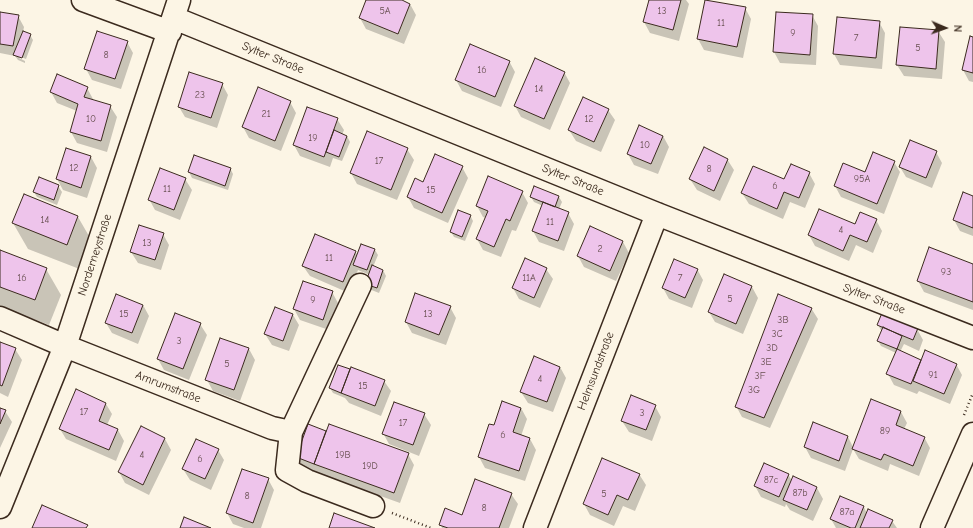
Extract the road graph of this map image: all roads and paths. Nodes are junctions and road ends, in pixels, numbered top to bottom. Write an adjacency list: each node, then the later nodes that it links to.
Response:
1 (83, 0): 2 (street, Sylter Straße)
2 (174, 16): 3 (street, Sylter Straße); 7 (street, Norderneystraße)
3 (657, 214): 6 (street, Sylter Straße); 13 (street, Helmsundstraße)
4 (360, 285): 8 (street)
5 (0, 318): 7 (street, Amrumstraße)
6 (973, 338)
7 (65, 346): 8 (street, Amrumstraße); 11 (street, Norderneystraße)
8 (281, 430): 10 (street)
9 (973, 434): 14 (street)
10 (373, 506): 12 (path)
11 (0, 507)
12 (431, 528)
13 (535, 528)
14 (932, 528)

